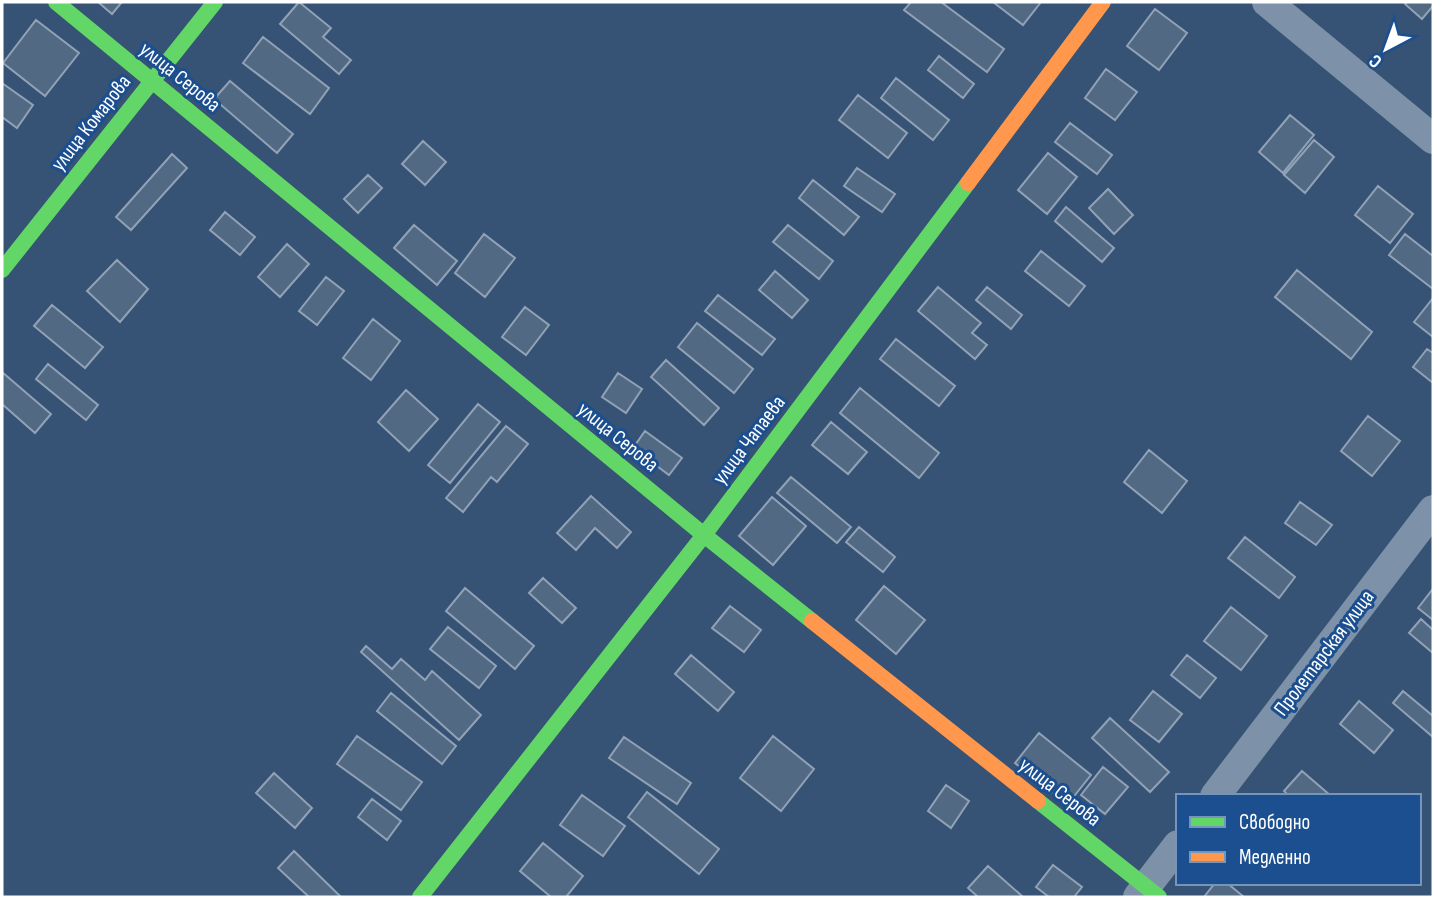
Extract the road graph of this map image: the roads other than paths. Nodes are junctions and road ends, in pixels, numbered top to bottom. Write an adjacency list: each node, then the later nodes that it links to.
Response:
1 (57, 2): 5 (street, улица Серова)
2 (215, 2): 5 (street, улица Комарова)
3 (1103, 2): 9 (street, улица Чапаева)
4 (1267, 2): 6 (street)
5 (152, 80): 7 (street, улица Комарова); 9 (street, улица Серова)
6 (1433, 139)
7 (2, 270)
8 (1433, 510): 10 (street, Пролетарская улица)
9 (704, 535): 12 (street, улица Серова); 13 (street, улица Чапаева)
10 (1217, 794)
11 (1176, 848): 12 (street)
12 (1148, 894)
13 (420, 897)

